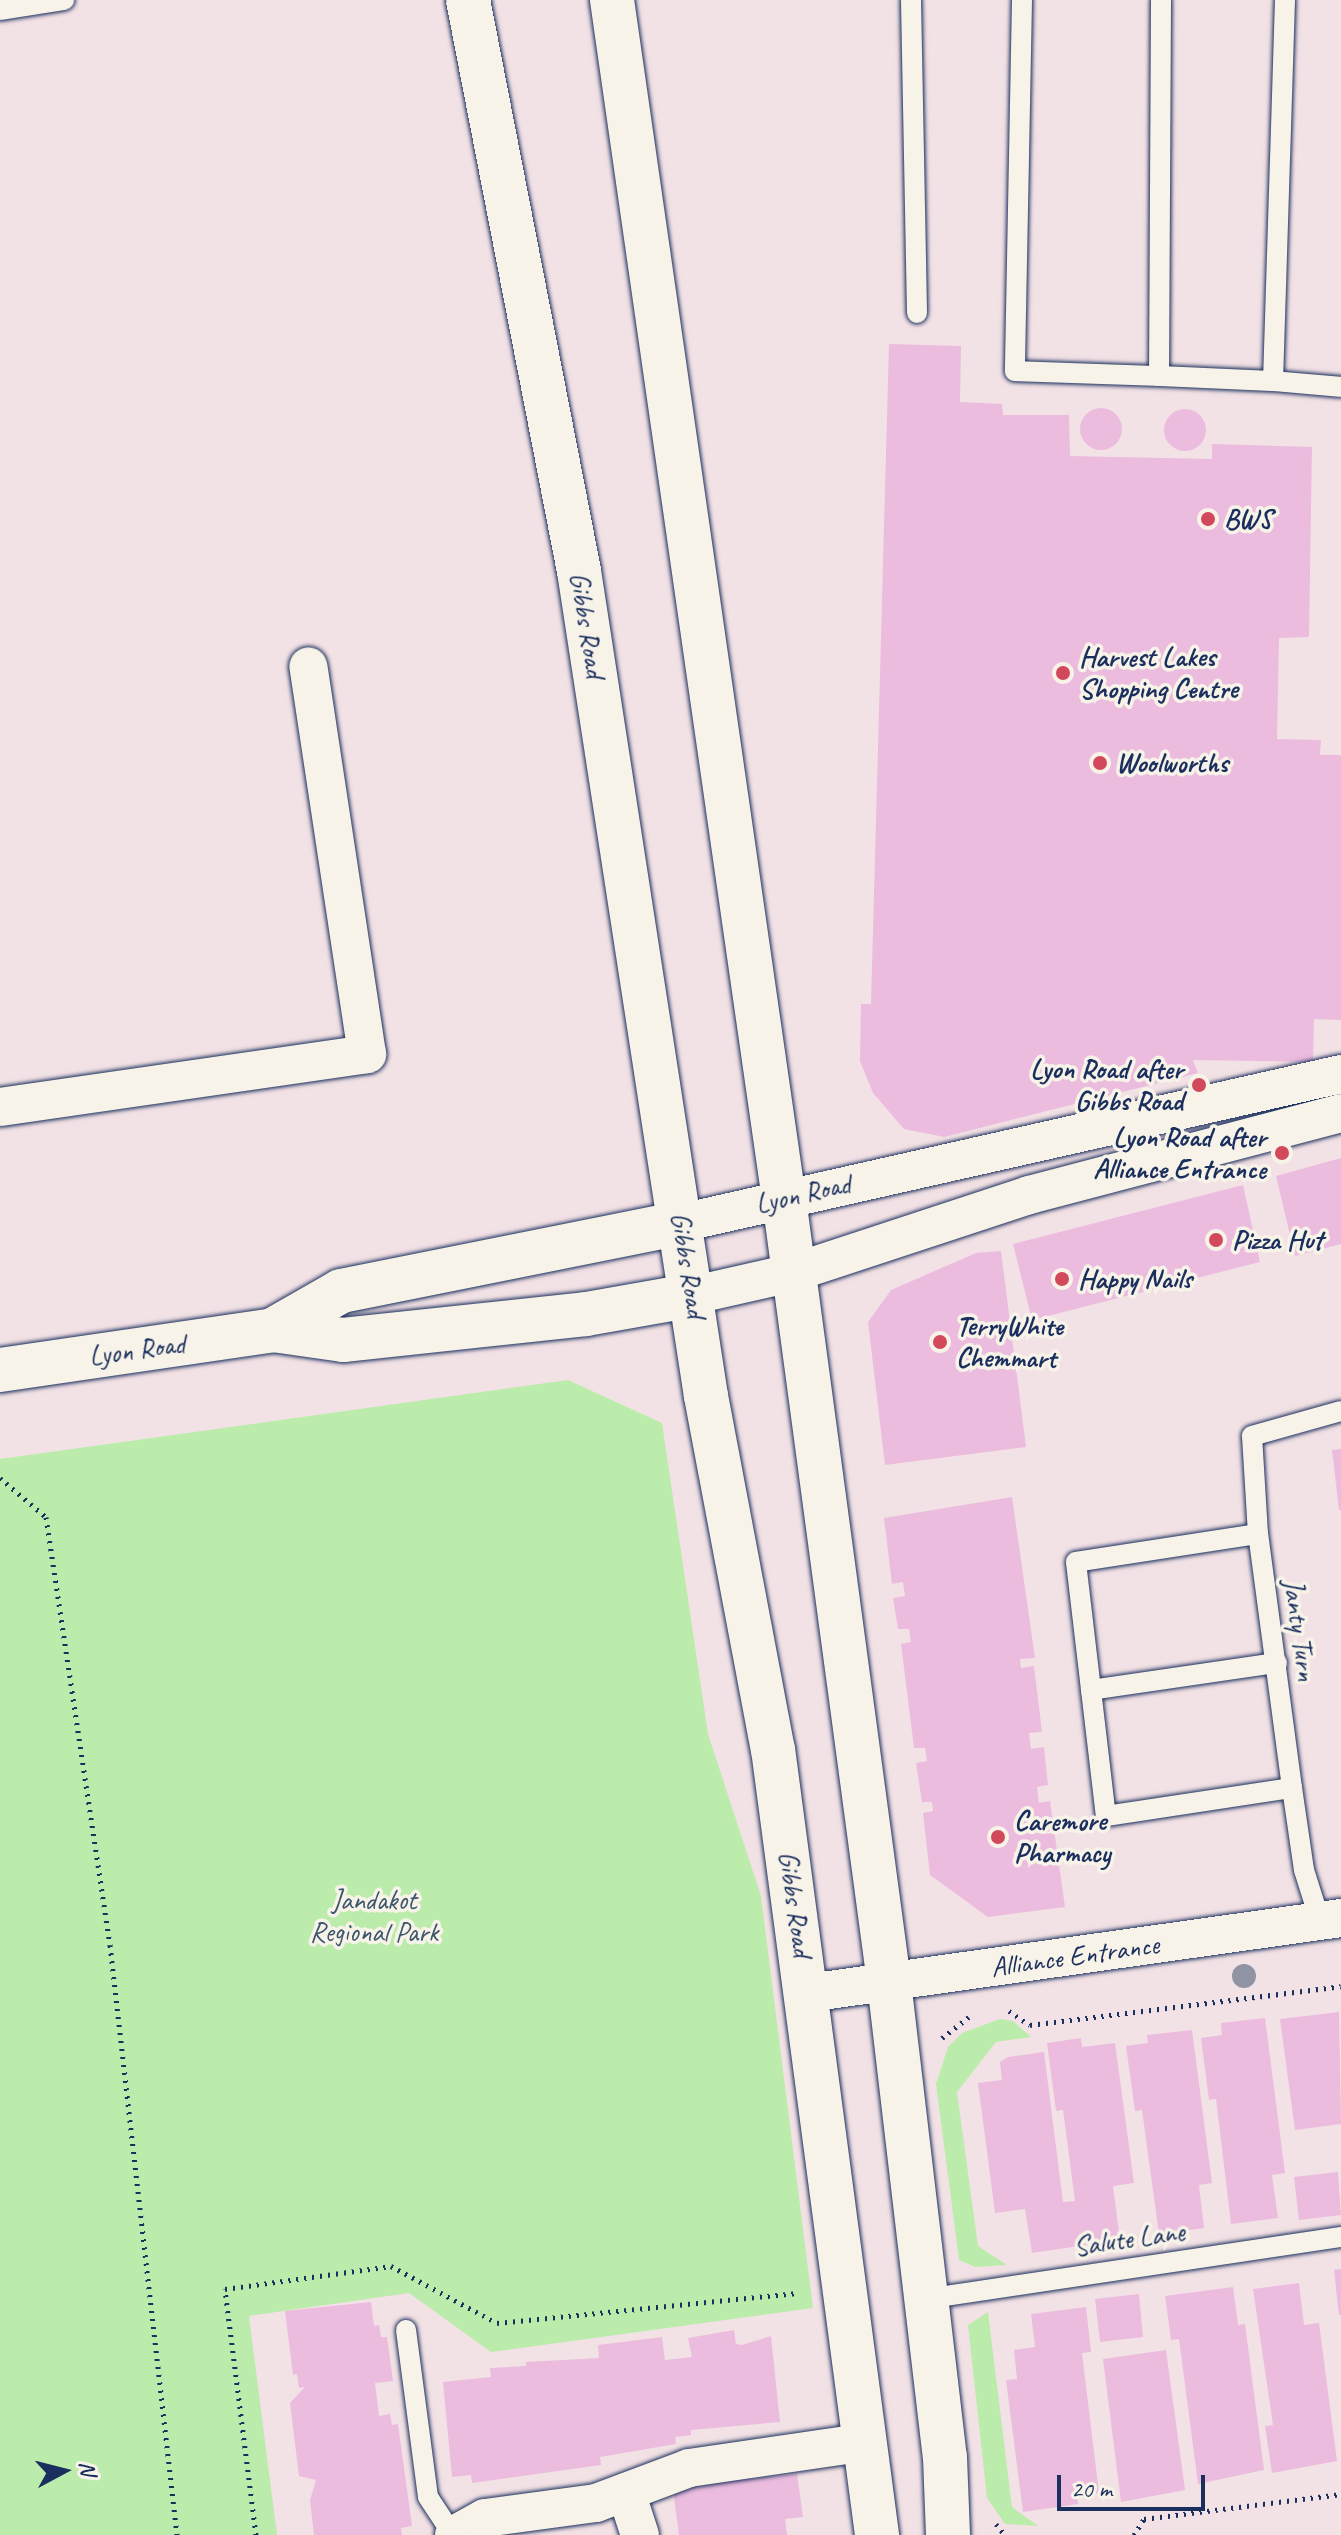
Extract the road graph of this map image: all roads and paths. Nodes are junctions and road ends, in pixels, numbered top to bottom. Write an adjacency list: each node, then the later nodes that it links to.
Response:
1 (64, 0): 8 (lane)
2 (468, 0): 18 (main road, Gibbs Road)
3 (612, 0): 17 (main road)
4 (911, 0): 9 (lane)
5 (1022, 0): 10 (lane)
6 (1161, 0): 10 (lane)
7 (1285, 0): 11 (lane)
8 (0, 10)
9 (917, 313)
10 (1159, 376): 11 (lane)
11 (1273, 381): 12 (lane)
12 (1341, 387)
13 (308, 666): 15 (street)
14 (1341, 1074): 17 (street, Lyon Road)
15 (0, 1107)
16 (1341, 1113): 19 (street, Lyon Road)
17 (784, 1199): 18 (street, Lyon Road); 19 (main road)
18 (681, 1223): 20 (main road, Gibbs Road); 21 (main road, Lyon Road)
19 (792, 1273): 20 (street, Lyon Road); 30 (main road)
20 (694, 1295): 21 (main road, Lyon Road); 32 (main road, Gibbs Road)
21 (273, 1330): 22 (main road, Lyon Road)
22 (0, 1370)
23 (1341, 1411): 25 (lane, Janty Turn)
24 (0, 1478): 42 (path)
25 (1258, 1534): 26 (lane, Janty Turn); 27 (lane)
26 (1277, 1663): 27 (lane); 28 (lane, Janty Turn)
27 (1091, 1690): 28 (lane)
28 (1292, 1788): 29 (lane, Janty Turn)
29 (1331, 1920): 30 (street, Alliance Entrance)
30 (889, 1982): 32 (street, Alliance Entrance); 37 (main road)
31 (1341, 1986): 33 (path)
32 (808, 1993): 39 (main road, Gibbs Road)
33 (1003, 2009)
34 (978, 2014): 35 (path)
35 (938, 2041)
36 (1341, 2237): 37 (lane, Salute Lane)
37 (926, 2299): 46 (main road)
38 (406, 2330): 43 (lane)
39 (867, 2442): 40 (street); 45 (main road, Gibbs Road)
40 (626, 2492): 43 (street); 44 (street)
41 (1341, 2494): 47 (path)
42 (177, 2535)
43 (453, 2535)
44 (640, 2535)
45 (877, 2535)
46 (948, 2535)
47 (1134, 2535)

